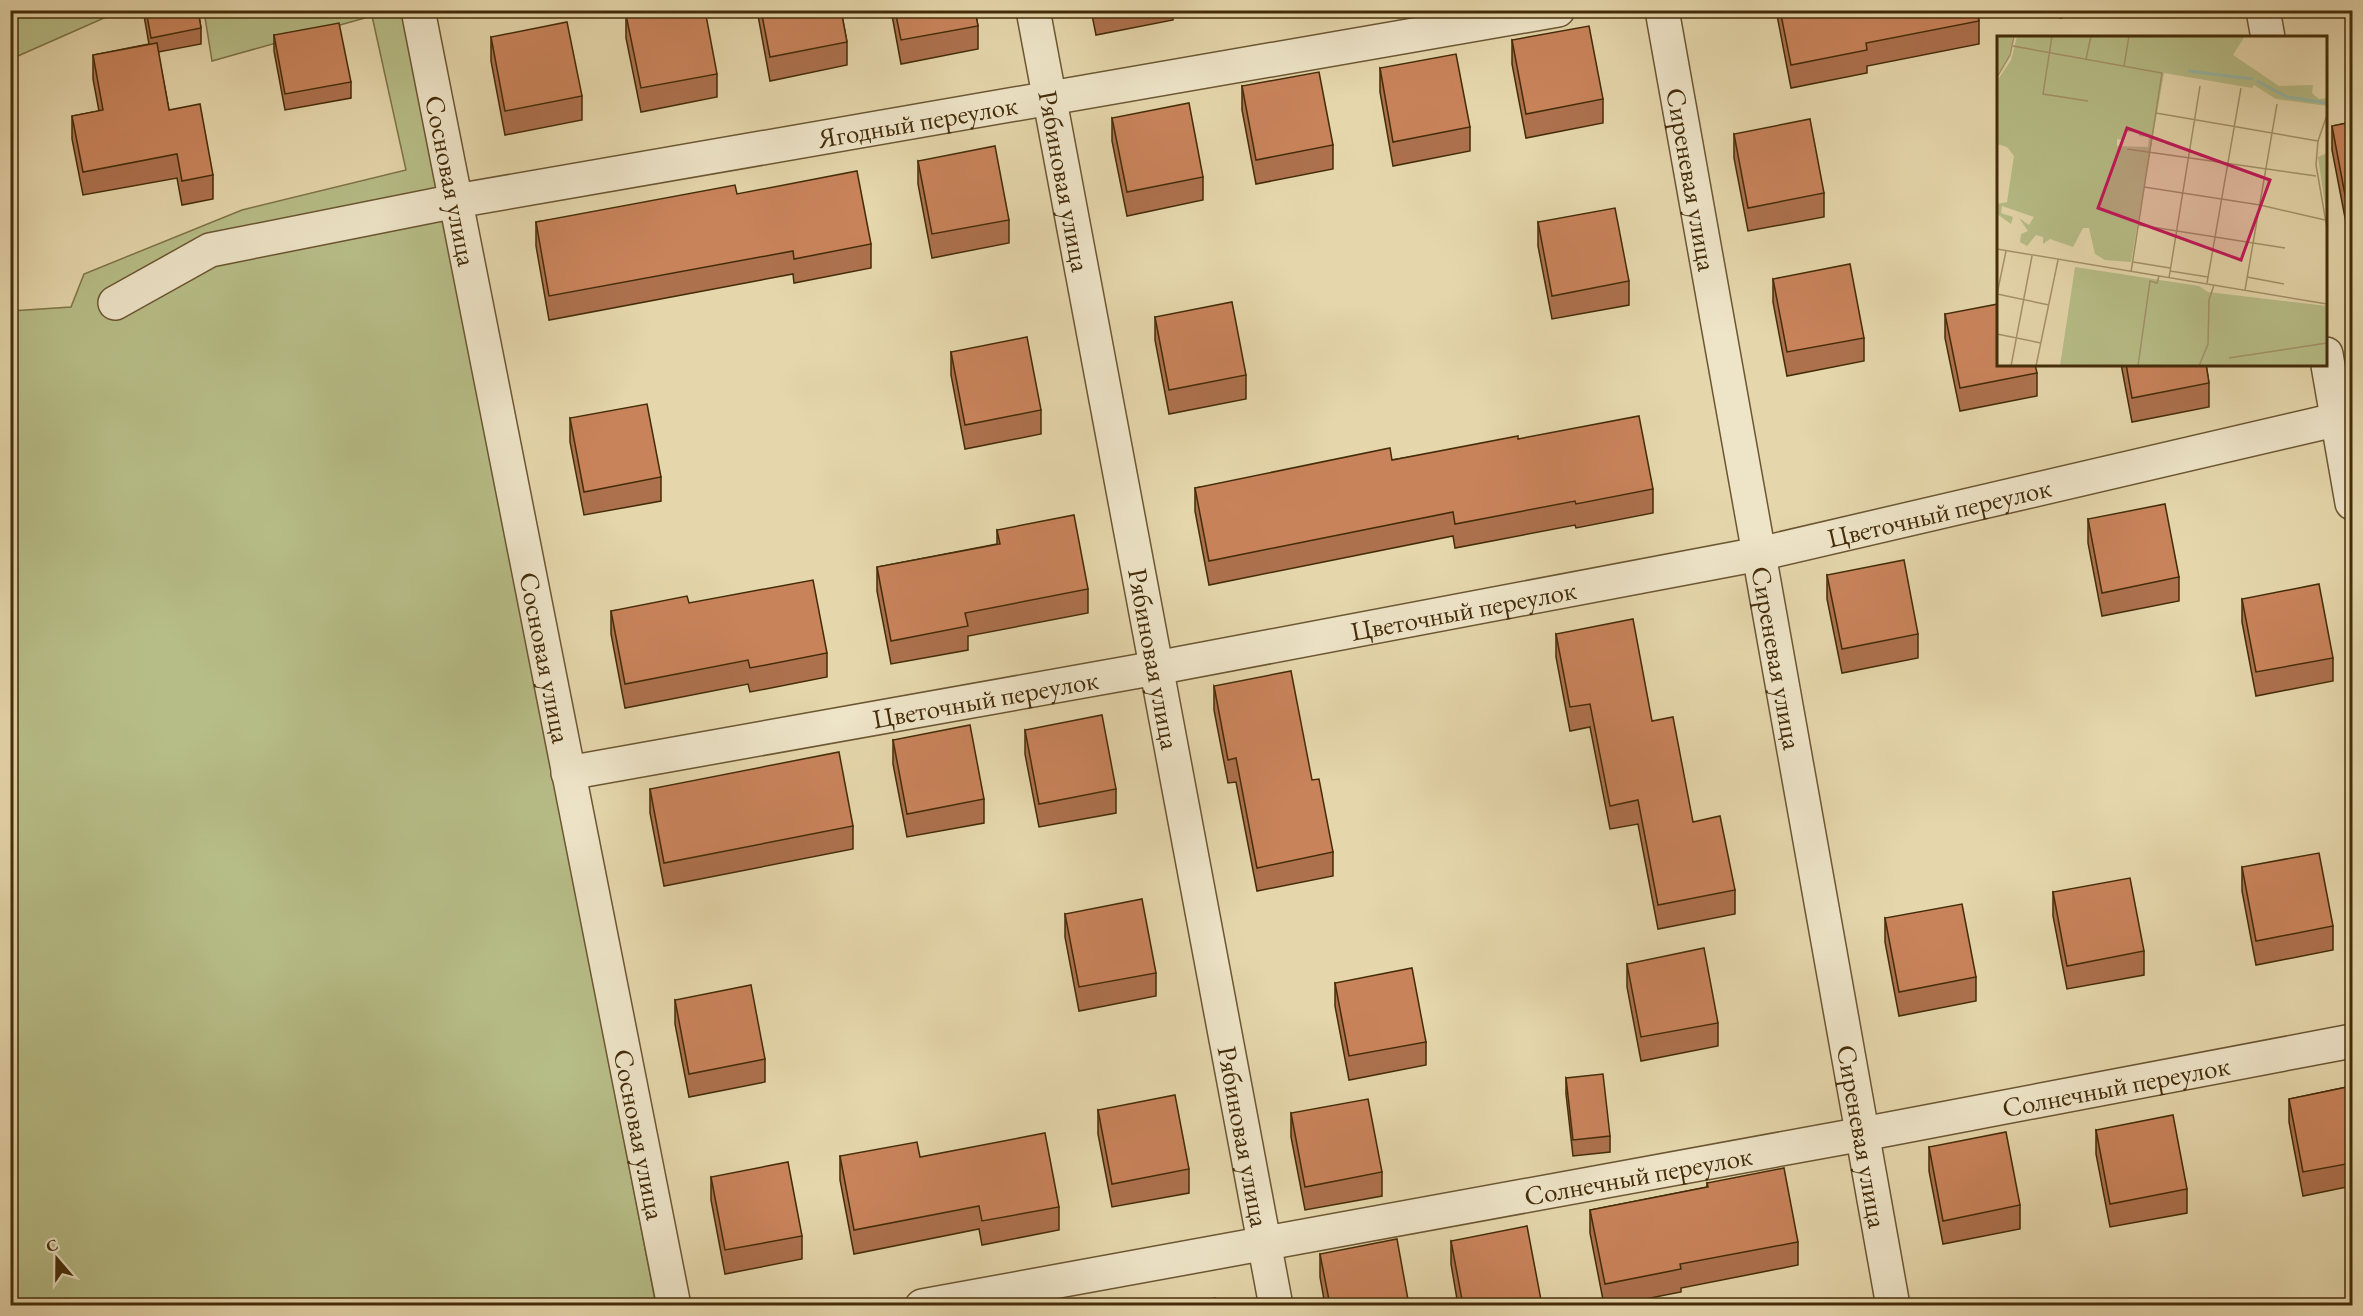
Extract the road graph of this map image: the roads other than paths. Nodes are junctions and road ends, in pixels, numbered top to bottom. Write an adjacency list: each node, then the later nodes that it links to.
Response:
1 (418, 10): 8 (street, Сосновая улица)
2 (1033, 10): 7 (street, Рябиновая улица)
3 (1558, 10): 7 (street, Ягодный переулок)
4 (1662, 10): 13 (street, Сиреневая улица)
5 (2263, 10): 6 (street)
6 (2268, 36)
7 (1050, 99): 8 (street, Ягодный переулок); 14 (street, Рябиновая улица)
8 (456, 201): 9 (street, Ягодный переулок); 15 (street, Сосновая улица)
9 (115, 303)
10 (2327, 360): 11 (street)
11 (2345, 417): 12 (street); 13 (street, Цветочный переулок)
12 (2352, 503)
13 (1759, 554): 14 (street, Цветочный переулок); 17 (street, Сиреневая улица)
14 (1156, 668): 15 (street, Цветочный переулок); 18 (street, Рябиновая улица)
15 (568, 773): 19 (street, Сосновая улица)
16 (2352, 1041): 17 (street, Солнечный переулок)
17 (1863, 1134): 18 (street, Солнечный переулок); 22 (street, Сиреневая улица)
18 (1264, 1242): 20 (street, Солнечный переулок); 21 (street, Рябиновая улица)
19 (674, 1305)
20 (922, 1305)
21 (1276, 1305)
22 (1893, 1305)

